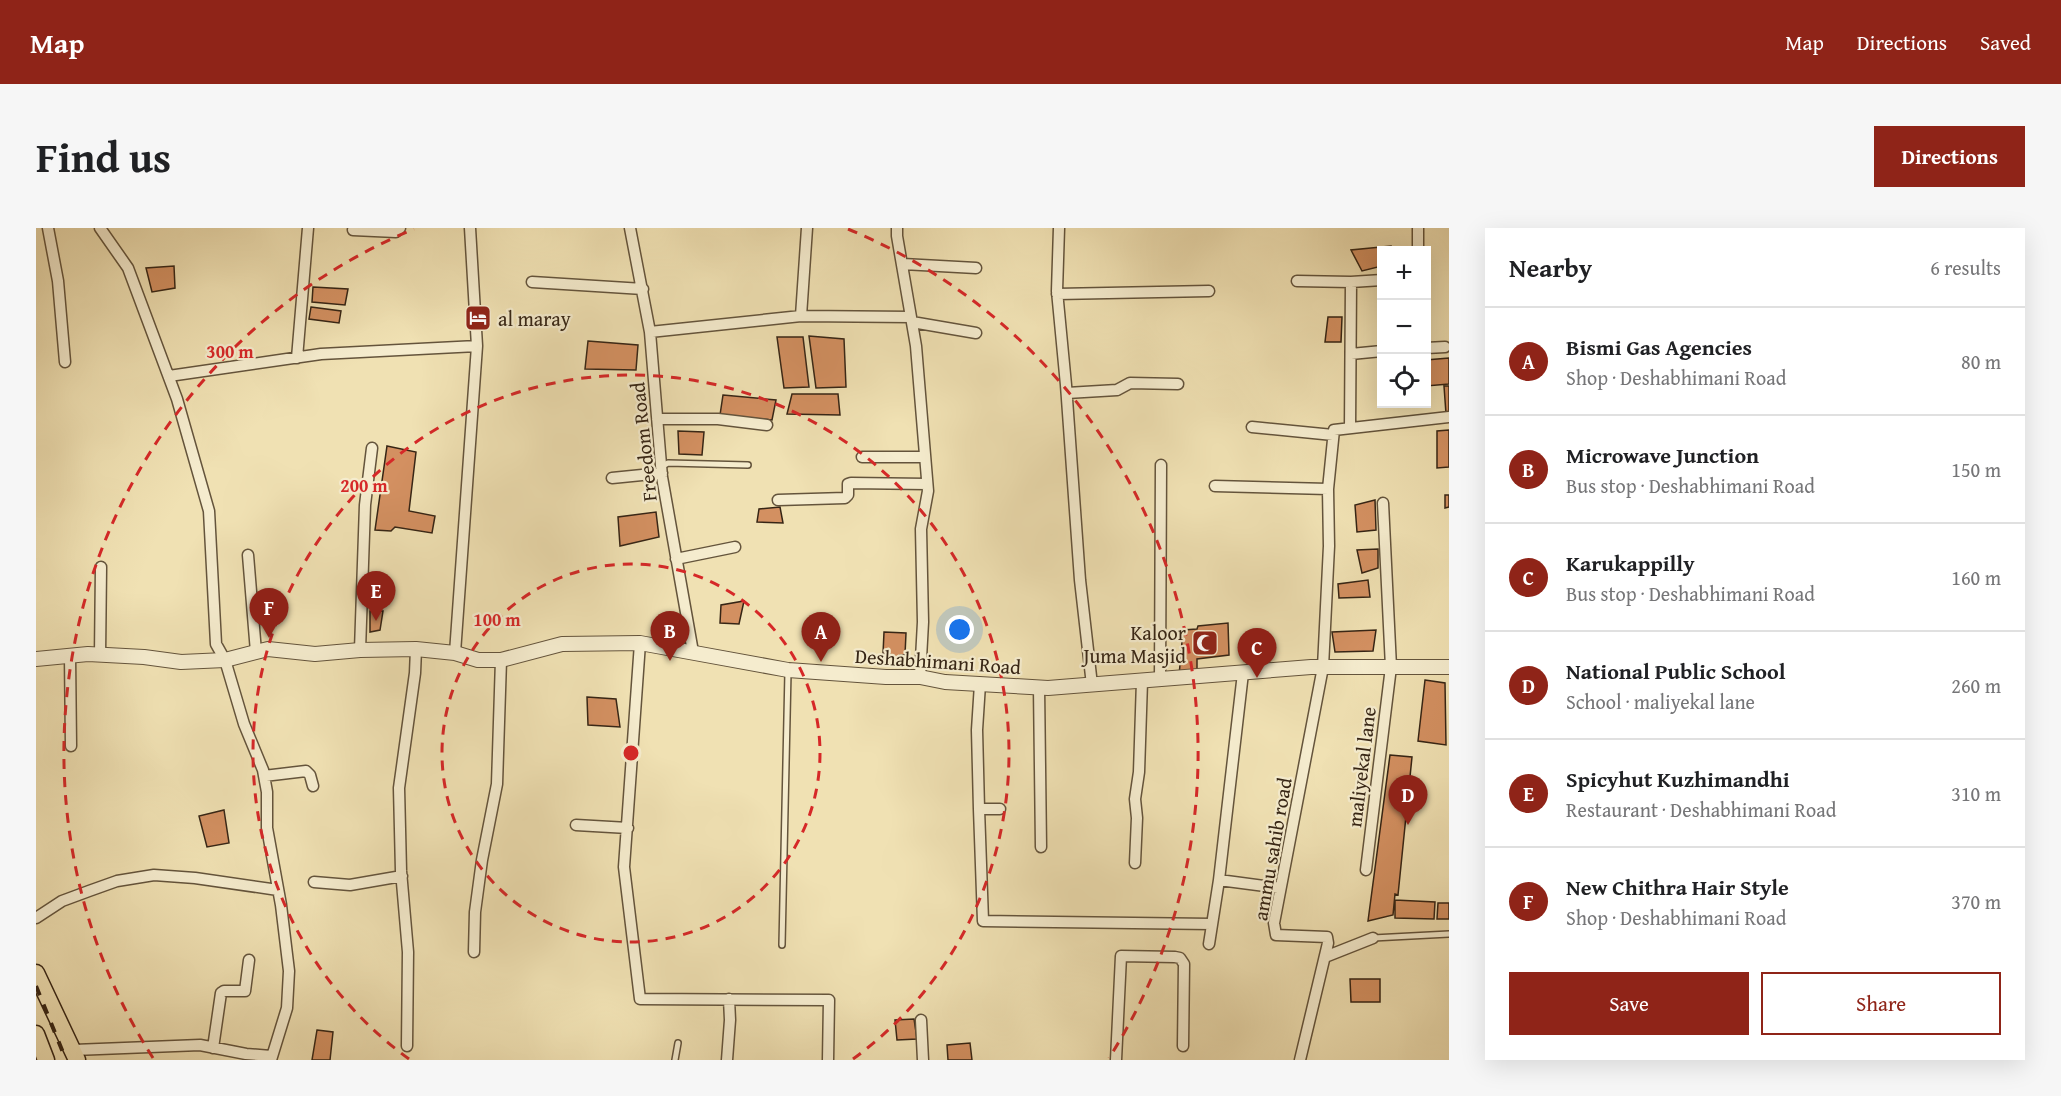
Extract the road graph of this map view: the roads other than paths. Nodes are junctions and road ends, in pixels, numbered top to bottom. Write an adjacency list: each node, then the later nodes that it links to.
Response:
1 (48, 228): 32 (street)
2 (100, 228): 33 (street)
3 (308, 228): 31 (street)
4 (400, 228): 11 (street)
5 (470, 228): 26 (street)
6 (630, 228): 19 (street, Freedom Road)
7 (807, 228): 22 (street)
8 (897, 228): 13 (street)
9 (1059, 228): 21 (street)
10 (1418, 228): 12 (street)
11 (353, 230)
12 (1418, 246)
13 (903, 264): 14 (street); 23 (street)
14 (976, 268)
15 (1377, 280): 18 (street)
16 (1297, 281): 18 (street)
17 (532, 282): 19 (street)
18 (1351, 282): 30 (street)
19 (643, 289): 24 (street, Freedom Road)
20 (1209, 291): 21 (street)
21 (1057, 294): 35 (street)
22 (801, 316): 23 (street); 24 (street)
23 (912, 319): 25 (street); 44 (street)
24 (650, 332): 37 (street, Freedom Road)
25 (976, 333)
26 (477, 346): 31 (street); 63 (street)
27 (1445, 346): 28 (street)
28 (1431, 347)
29 (1377, 351): 30 (street)
30 (1351, 354): 40 (street)
31 (297, 358): 33 (street)
32 (65, 362)
33 (169, 376): 67 (street)
34 (1178, 384): 35 (street)
35 (1067, 393): 78 (street)
36 (1449, 417): 40 (street)
37 (657, 419): 38 (street); 47 (street, Freedom Road)
38 (767, 425)
39 (1252, 427): 41 (street)
40 (1350, 428): 41 (street)
41 (1334, 435): 51 (street, ammu sahib road)
42 (372, 448): 60 (street)
43 (862, 457): 44 (street)
44 (925, 457): 49 (street)
45 (748, 465): 47 (lane)
46 (1161, 465): 75 (street)
47 (662, 470): 48 (street); 56 (street, Freedom Road)
48 (612, 478)
49 (927, 484): 52 (street); 74 (street)
50 (1215, 486): 51 (street)
51 (1328, 489): 69 (street, ammu sahib road)
52 (778, 500)
53 (1383, 503): 70 (street, maliyekal lane)
54 (735, 547): 56 (street)
55 (248, 555): 61 (street)
56 (676, 559): 62 (street, Freedom Road)
57 (100, 567): 64 (street)
58 (640, 642): 62 (street, Deshabhimani Road); 68 (street, Deshabhimani Road); 86 (street)
59 (416, 649): 60 (street, Deshabhimani Road); 63 (street, Deshabhimani Road); 90 (street)
60 (360, 650): 61 (street, Deshabhimani Road)
61 (256, 652): 67 (street, Deshabhimani Road)
62 (693, 652): 72 (street, Deshabhimani Road)
63 (455, 653): 68 (street, Deshabhimani Road)
64 (100, 655): 65 (street, Deshabhimani Road); 67 (street, Deshabhimani Road)
65 (70, 656): 66 (street, Deshabhimani Road); 80 (street)
66 (36, 659)
67 (225, 660): 81 (street)
68 (501, 660): 101 (street)
69 (1323, 666): 70 (street, Deshabhimani Road); 73 (street, Deshabhimani Road); 93 (street, ammu sahib road)
70 (1391, 667): 71 (street, Deshabhimani Road); 89 (street, maliyekal lane)
71 (1449, 668)
72 (788, 670): 74 (street, Deshabhimani Road); 100 (lane)
73 (1243, 673): 75 (street, Deshabhimani Road); 91 (street)
74 (920, 677): 77 (street, Deshabhimani Road)
75 (1161, 680): 76 (street, Deshabhimani Road)
76 (1142, 681): 78 (street, Deshabhimani Road); 88 (street)
77 (980, 684): 79 (street, Deshabhimani Road); 83 (street)
78 (1092, 685): 79 (street, Deshabhimani Road)
79 (1039, 687): 87 (street)
80 (71, 746)
81 (264, 776): 82 (street); 94 (street)
82 (313, 786)
83 (979, 809): 84 (street); 96 (street)
84 (1000, 809)
85 (576, 825): 86 (street)
86 (628, 828): 105 (street)
87 (1041, 847)
88 (1135, 863)
89 (1366, 870)
90 (402, 876): 92 (street); 109 (street)
91 (1219, 880): 93 (street); 96 (street)
92 (314, 882)
93 (1280, 888): 102 (street, ammu sahib road)
94 (278, 890): 95 (street); 113 (street)
95 (36, 918)
96 (1212, 924): 99 (street)
97 (1449, 934): 98 (lane)
98 (1373, 938): 102 (street)
99 (1209, 944)
100 (782, 945)
101 (474, 952)
102 (1325, 957): 120 (street)
103 (249, 960): 111 (street)
104 (36, 973): 112 (main road)
105 (729, 999): 116 (street); 117 (street)
106 (921, 1020): 118 (street)
107 (36, 1034): 114 (main road)
108 (678, 1042): 115 (lane)
109 (407, 1046)
110 (1183, 1046): 119 (street)
111 (213, 1048): 112 (street); 113 (street)
112 (81, 1055)
113 (271, 1058)
114 (46, 1060)
115 (675, 1060)
116 (727, 1060)
117 (828, 1060)
118 (924, 1060)
119 (1116, 1060)
120 (1300, 1060)

